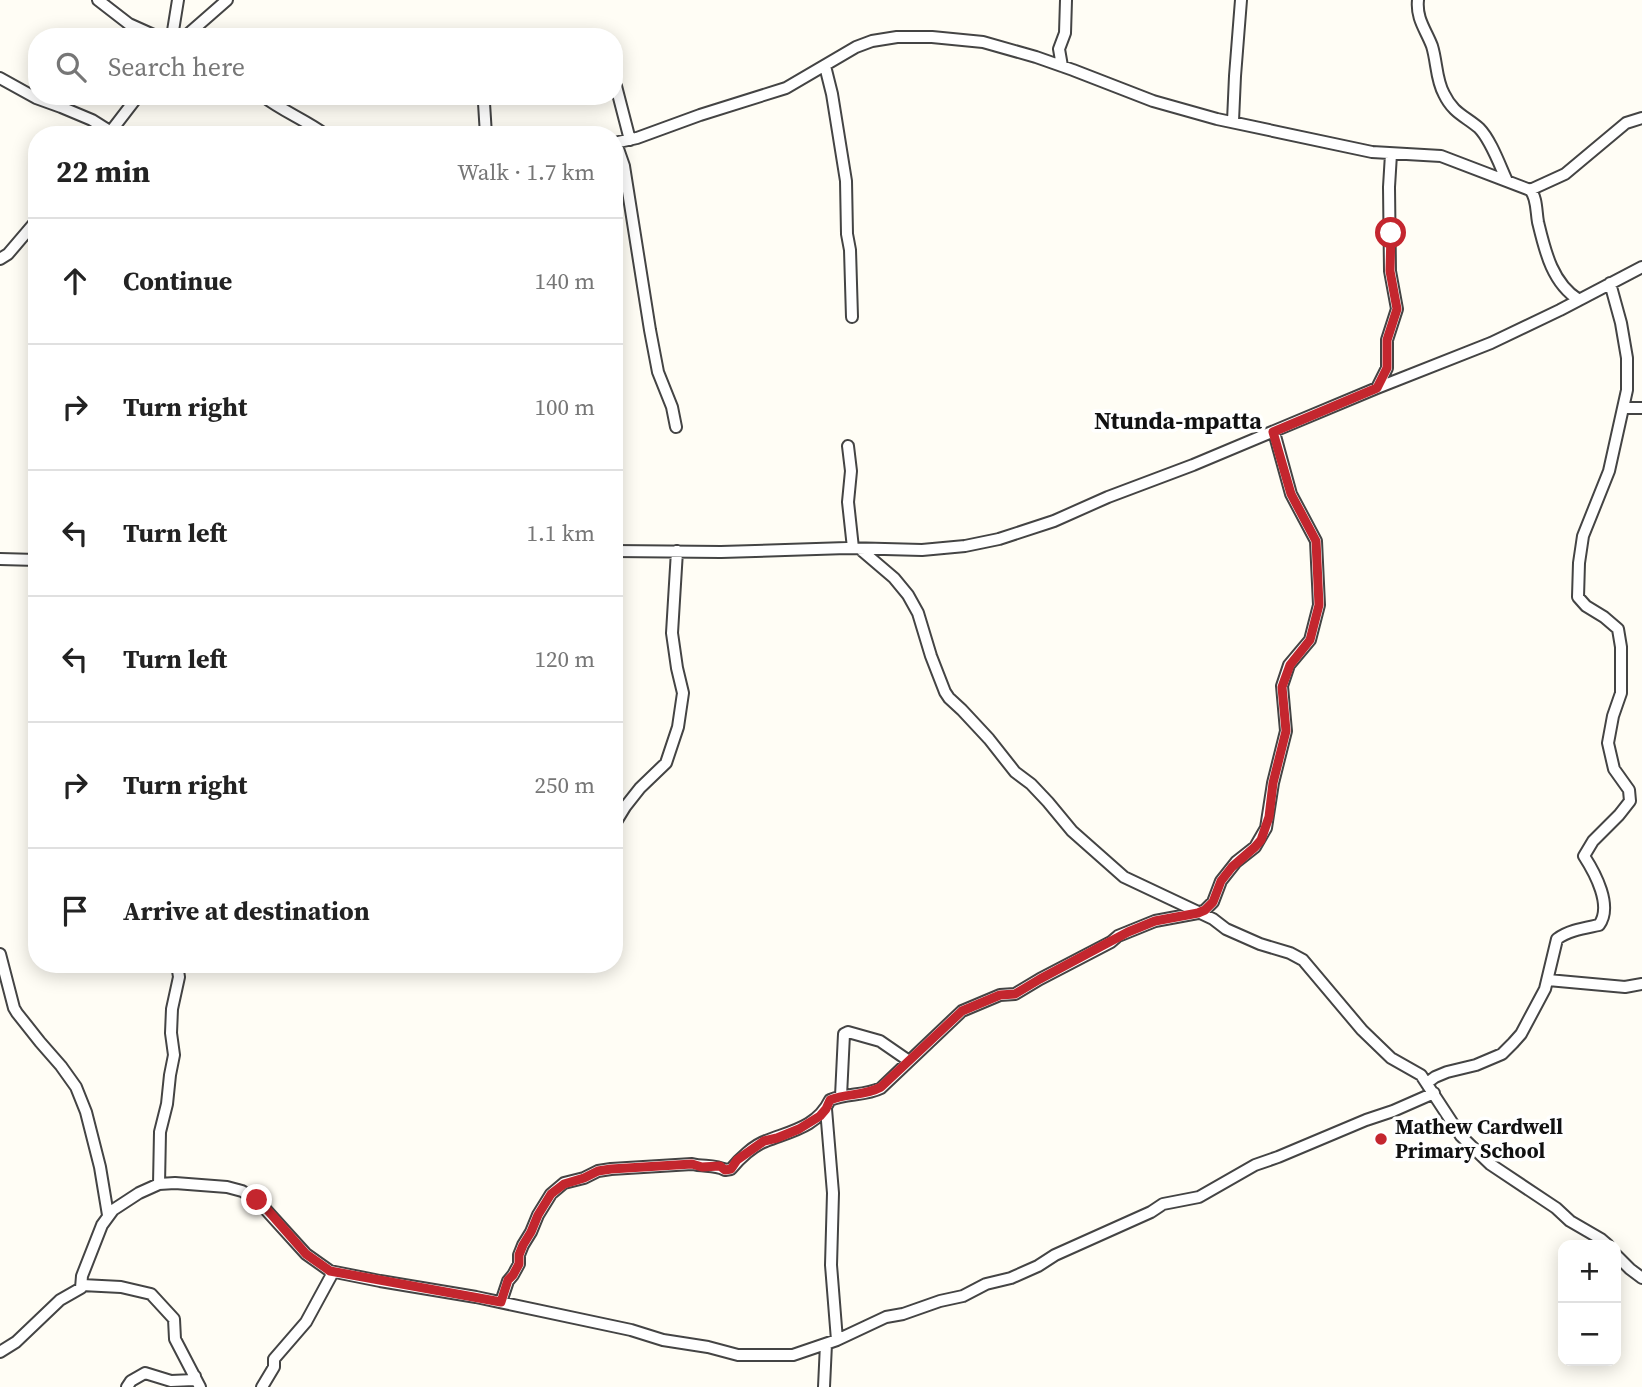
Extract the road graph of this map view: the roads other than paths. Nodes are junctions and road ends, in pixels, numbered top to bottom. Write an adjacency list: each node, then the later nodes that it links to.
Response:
1 (98, 0): 7 (street)
2 (178, 0): 8 (street)
3 (228, 0): 9 (street)
4 (1066, 0): 11 (street)
5 (1241, 0): 20 (street)
6 (1418, 0): 29 (street)
7 (138, 28)
8 (173, 28)
9 (195, 28)
10 (825, 66): 11 (street); 25 (street); 36 (street)
11 (1062, 66): 20 (street)
12 (0, 78): 13 (street)
13 (28, 94)
14 (55, 105): 21 (street)
15 (131, 105): 22 (street)
16 (274, 105): 23 (street)
17 (484, 105): 24 (street)
18 (622, 105): 25 (street)
19 (1642, 118): 30 (street)
20 (1233, 121): 27 (street)
21 (100, 126)
22 (114, 126)
23 (312, 126)
24 (485, 126)
25 (630, 139): 26 (street)
26 (623, 141)
27 (1391, 154): 29 (street); 37 (street)
28 (623, 163): 40 (street)
29 (1507, 181): 30 (street)
30 (1530, 190): 35 (street)
31 (28, 231): 32 (street)
32 (0, 259)
33 (1642, 267): 34 (street)
34 (1611, 283): 35 (street); 38 (street)
35 (1579, 300): 37 (street)
36 (852, 317)
37 (1377, 388): 41 (street)
38 (1623, 408): 39 (street); 52 (street)
39 (1642, 408)
40 (676, 427)
41 (1273, 432): 43 (street); 49 (street)
42 (849, 446): 43 (street)
43 (856, 548): 45 (street); 49 (street)
44 (623, 551): 45 (street)
45 (677, 551): 48 (street)
46 (0, 559): 47 (street)
47 (28, 560)
48 (623, 810)
49 (1198, 913): 54 (street); 55 (street)
50 (0, 954): 59 (street)
51 (178, 973): 58 (street)
52 (1548, 979): 53 (street); 55 (street)
53 (1642, 984)
54 (909, 1061): 56 (street); 56 (street)
55 (1431, 1088): 60 (street); 66 (street)
56 (841, 1096): 57 (street)
57 (826, 1109): 65 (street); 66 (street)
58 (159, 1184): 59 (street); 62 (street)
59 (108, 1215): 64 (street)
60 (1602, 1240)
61 (1621, 1260): 63 (street)
62 (330, 1271): 65 (street); 70 (street)
63 (1642, 1278)
64 (82, 1285): 67 (street); 68 (street)
65 (501, 1302): 66 (street)
66 (832, 1342): 71 (street)
67 (0, 1352)
68 (198, 1382): 69 (street)
69 (127, 1387)
70 (262, 1387)
71 (824, 1387)

